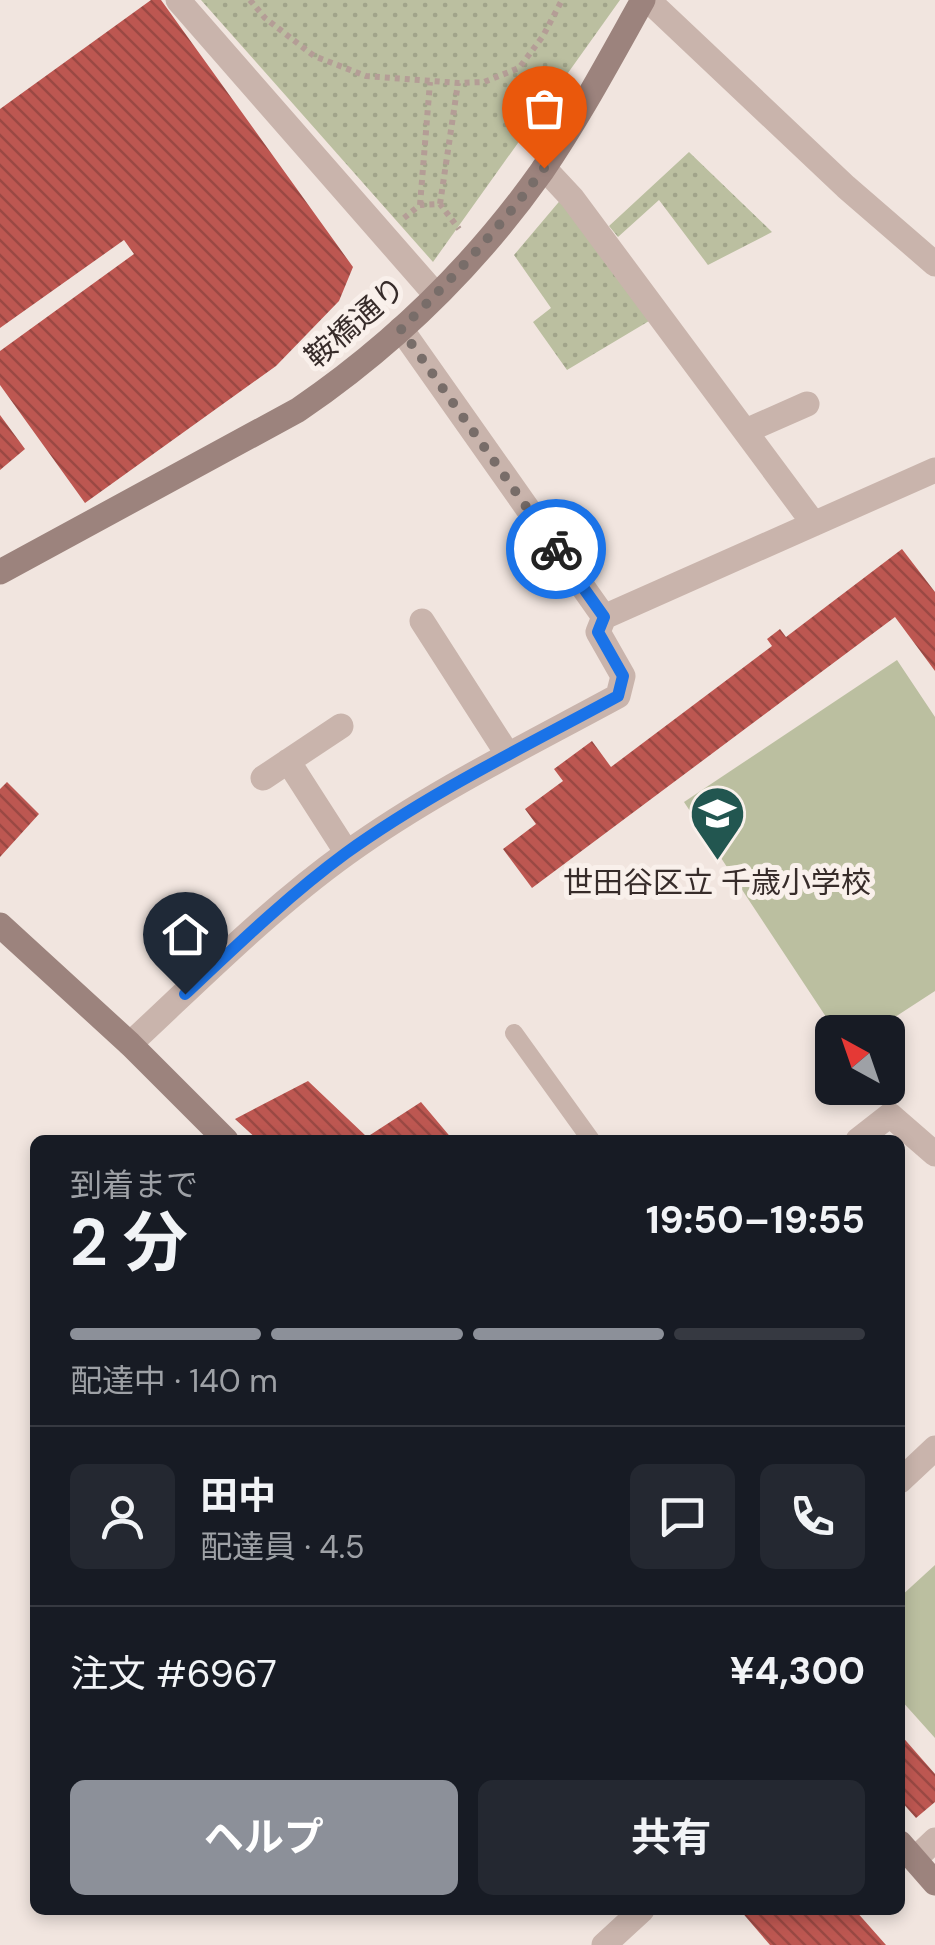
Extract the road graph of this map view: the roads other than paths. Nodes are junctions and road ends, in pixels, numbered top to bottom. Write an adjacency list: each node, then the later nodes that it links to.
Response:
1 (178, 0): 5 (street)
2 (645, 0): 3 (street, 鞍橋通り); 4 (street)
3 (544, 168): 5 (street, 鞍橋通り); 8 (street)
4 (935, 264)
5 (436, 295): 6 (street, 鞍橋通り)
6 (401, 329): 11 (street, 鞍橋通り); 12 (street)
7 (806, 404): 8 (street)
8 (746, 431): 10 (street)
9 (935, 470): 10 (street)
10 (814, 524): 12 (street)
11 (0, 572)
12 (604, 617): 15 (street)
13 (422, 621): 15 (street)
14 (342, 726): 16 (street)
15 (508, 755): 18 (street)
16 (288, 761): 17 (street); 18 (street)
17 (263, 778)
18 (347, 853): 21 (street)
19 (0, 925): 21 (street)
20 (514, 1033): 23 (lane)
21 (130, 1044): 22 (street)
22 (221, 1135)
23 (586, 1135)
24 (865, 1135): 25 (street)
25 (935, 1154)
26 (935, 1448): 27 (street)
27 (905, 1476)
28 (935, 1840): 29 (street)
29 (907, 1851): 30 (street)
30 (935, 1882)
31 (637, 1915): 32 (street)
32 (604, 1945)

